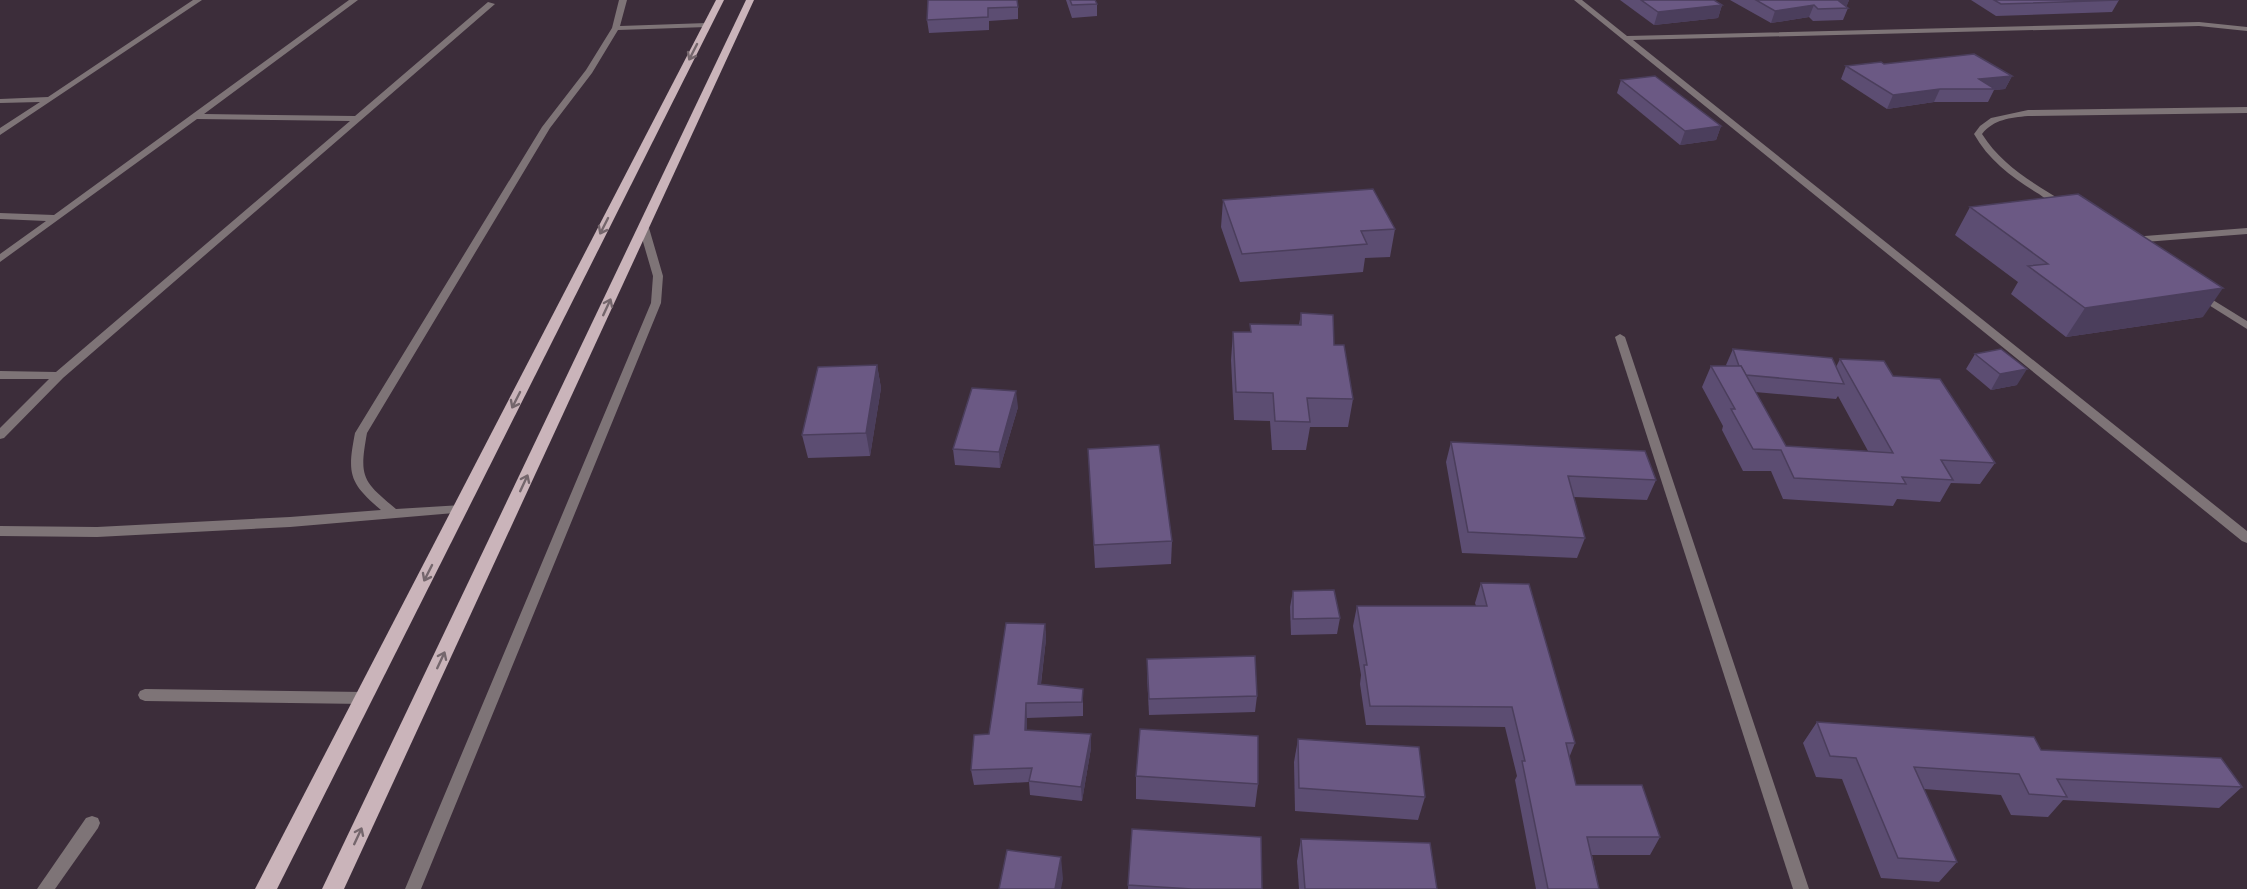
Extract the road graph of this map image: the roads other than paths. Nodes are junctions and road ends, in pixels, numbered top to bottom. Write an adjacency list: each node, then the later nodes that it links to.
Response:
1 (198, 0): 12 (street)
2 (354, 0): 15 (street)
3 (622, 0): 9 (street)
4 (720, 0): 8 (main road)
5 (750, 0): 21 (main road)
6 (1578, 0): 11 (street)
7 (492, 4): 16 (street)
8 (707, 25): 9 (street); 31 (main road, one-way to 31)
9 (616, 28): 32 (street)
10 (2247, 29): 11 (street)
11 (1624, 38): 34 (street)
12 (51, 99): 13 (street); 17 (street)
13 (0, 101)
14 (2247, 110): 18 (street)
15 (194, 116): 16 (street); 20 (street)
16 (358, 119): 29 (street)
17 (0, 132)
18 (2070, 209)
19 (0, 216): 20 (street)
20 (53, 218): 24 (street)
21 (644, 228): 40 (main road, one-way to 21); 41 (street)
22 (2247, 231): 23 (street)
23 (2128, 248)
24 (0, 259)
25 (2187, 287): 26 (street)
26 (2247, 326)
27 (1620, 337): 42 (street)
28 (0, 375): 29 (street)
29 (59, 376): 30 (street)
30 (0, 435)
31 (462, 508): 32 (street); 36 (main road, one-way to 36)
32 (393, 514): 33 (street)
33 (0, 531)
34 (2247, 538)
35 (145, 695): 36 (street)
36 (364, 698): 39 (main road)
37 (92, 823): 38 (street)
38 (45, 889)
39 (266, 889)
40 (333, 889)
41 (413, 889)
42 (1801, 889)

